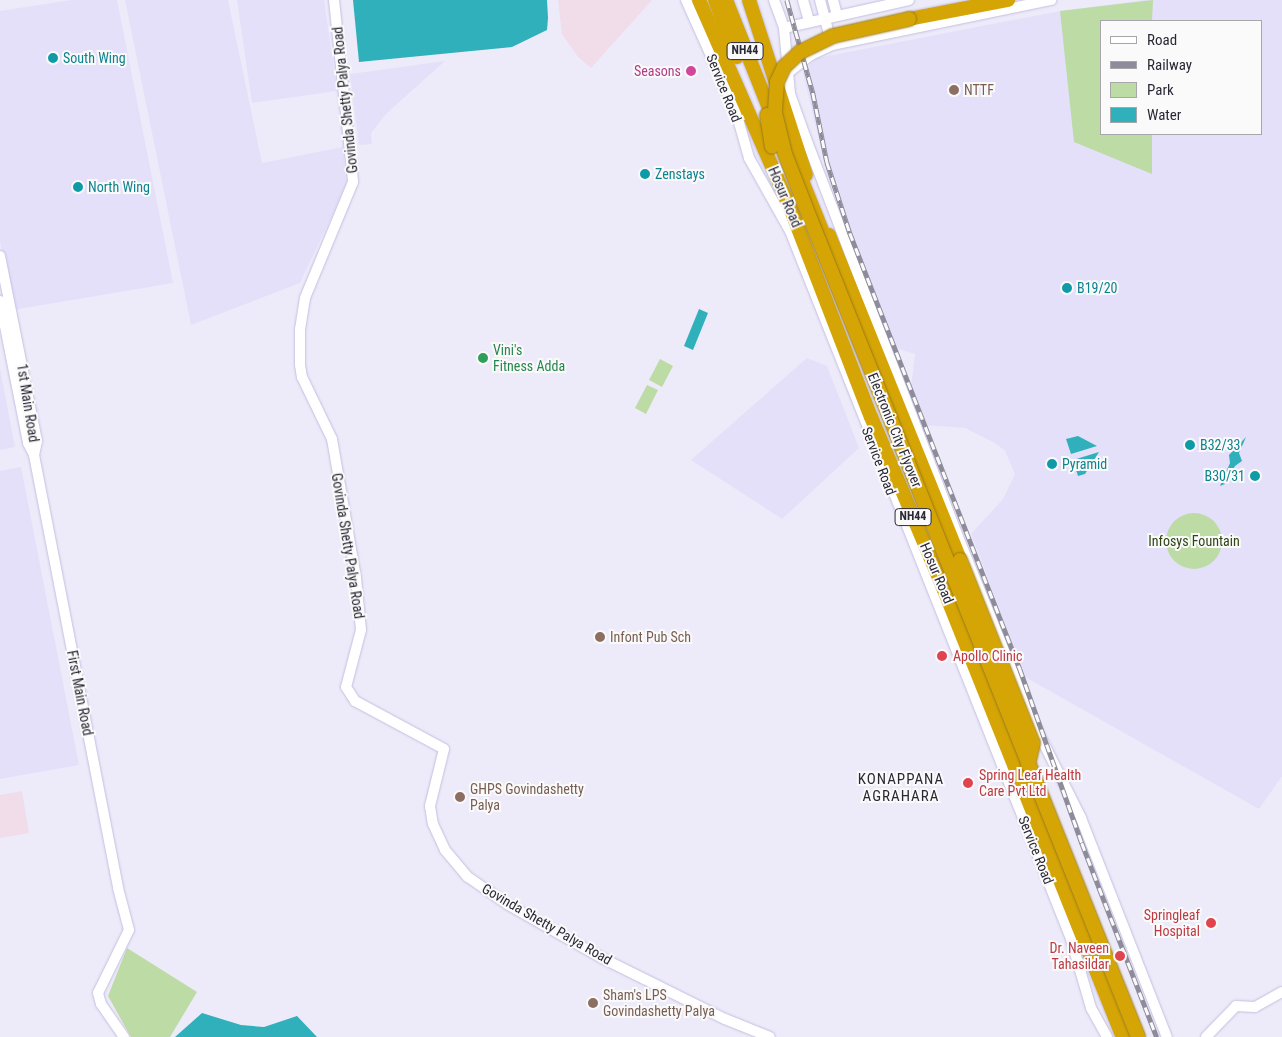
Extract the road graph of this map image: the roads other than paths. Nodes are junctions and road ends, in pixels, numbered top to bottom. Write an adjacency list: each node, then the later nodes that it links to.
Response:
1 (334, 0): 29 (street, Govinda Shetty Palya Road)
2 (686, 0): 26 (street, Service Road)
3 (699, 0): 26 (highway, Hosur Road / NH44)
4 (715, 0): 21 (highway, bridge)
5 (726, 0): 34 (highway, Hosur Road / NH44)
6 (749, 0): 25 (highway, bridge)
7 (774, 0): 18 (street)
8 (803, 0): 17 (street)
9 (820, 0): 16 (street)
10 (833, 0): 15 (street)
11 (962, 0): 14 (highway, Electronic City Flyover)
12 (1008, 0): 14 (highway, Electronic City Flyover)
13 (1051, 0): 19 (street)
14 (909, 10): 15 (street); 21 (highway, Electronic City Flyover, bridge); 25 (highway, Electronic City Flyover, bridge)
15 (837, 15): 16 (street)
16 (825, 17): 17 (street); 19 (street)
17 (809, 21): 18 (street)
18 (784, 28): 20 (street)
19 (832, 45): 20 (street)
20 (789, 72): 35 (street)
21 (772, 147): 32 (highway, Electronic City Flyover)
22 (0, 256): 24 (street, 1st Main Road)
23 (0, 301): 24 (street, 1st Main Road)
24 (34, 455): 28 (street, First Main Road)
25 (1028, 764): 33 (highway, Electronic City Flyover, bridge)
26 (1063, 902): 30 (street, Service Road); 31 (highway, Hosur Road / NH44)
27 (1282, 992): 36 (street)
28 (124, 1037)
29 (770, 1037)
30 (1107, 1037)
31 (1122, 1037)
32 (1129, 1037)
33 (1138, 1037)
34 (1145, 1037)
35 (1167, 1037)
36 (1206, 1037)

